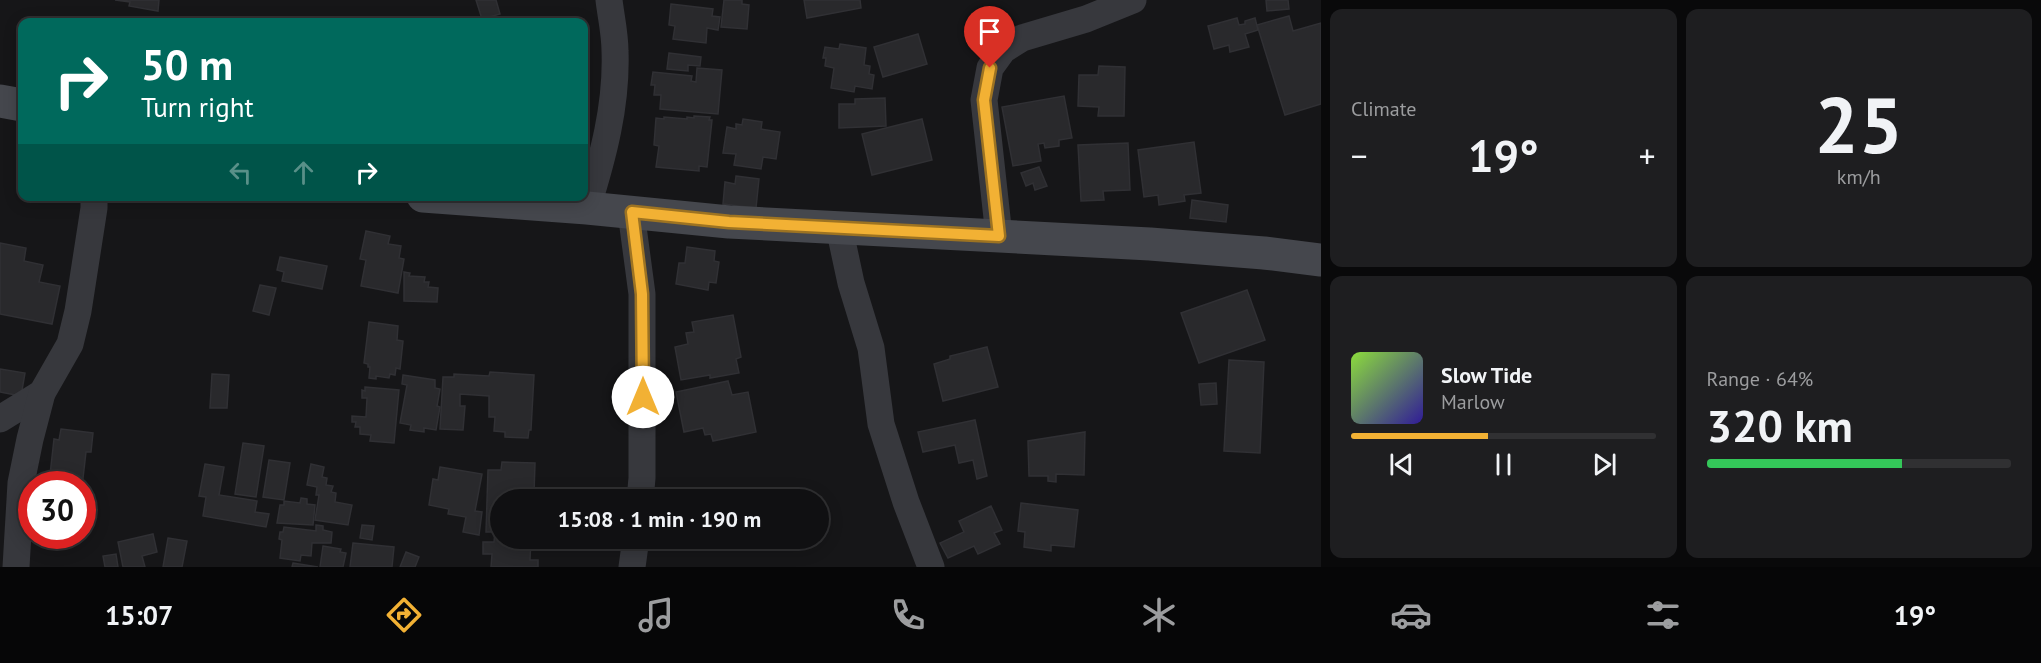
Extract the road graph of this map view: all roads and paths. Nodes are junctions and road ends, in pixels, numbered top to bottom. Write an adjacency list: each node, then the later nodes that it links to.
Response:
1 (609, 0): 7 (street)
2 (1133, 0): 10 (street)
3 (0, 101): 4 (main road)
4 (18, 104)
5 (94, 201): 12 (street)
6 (491, 201): 7 (main road)
7 (587, 208): 8 (main road)
8 (632, 212): 9 (main road); 14 (street)
9 (839, 227): 10 (main road); 18 (street)
10 (999, 236): 11 (main road)
11 (1321, 260)
12 (42, 393): 13 (street); 16 (street)
13 (0, 419)
14 (641, 489)
15 (634, 549): 17 (street)
16 (16, 567)
17 (632, 567)
18 (931, 567)

